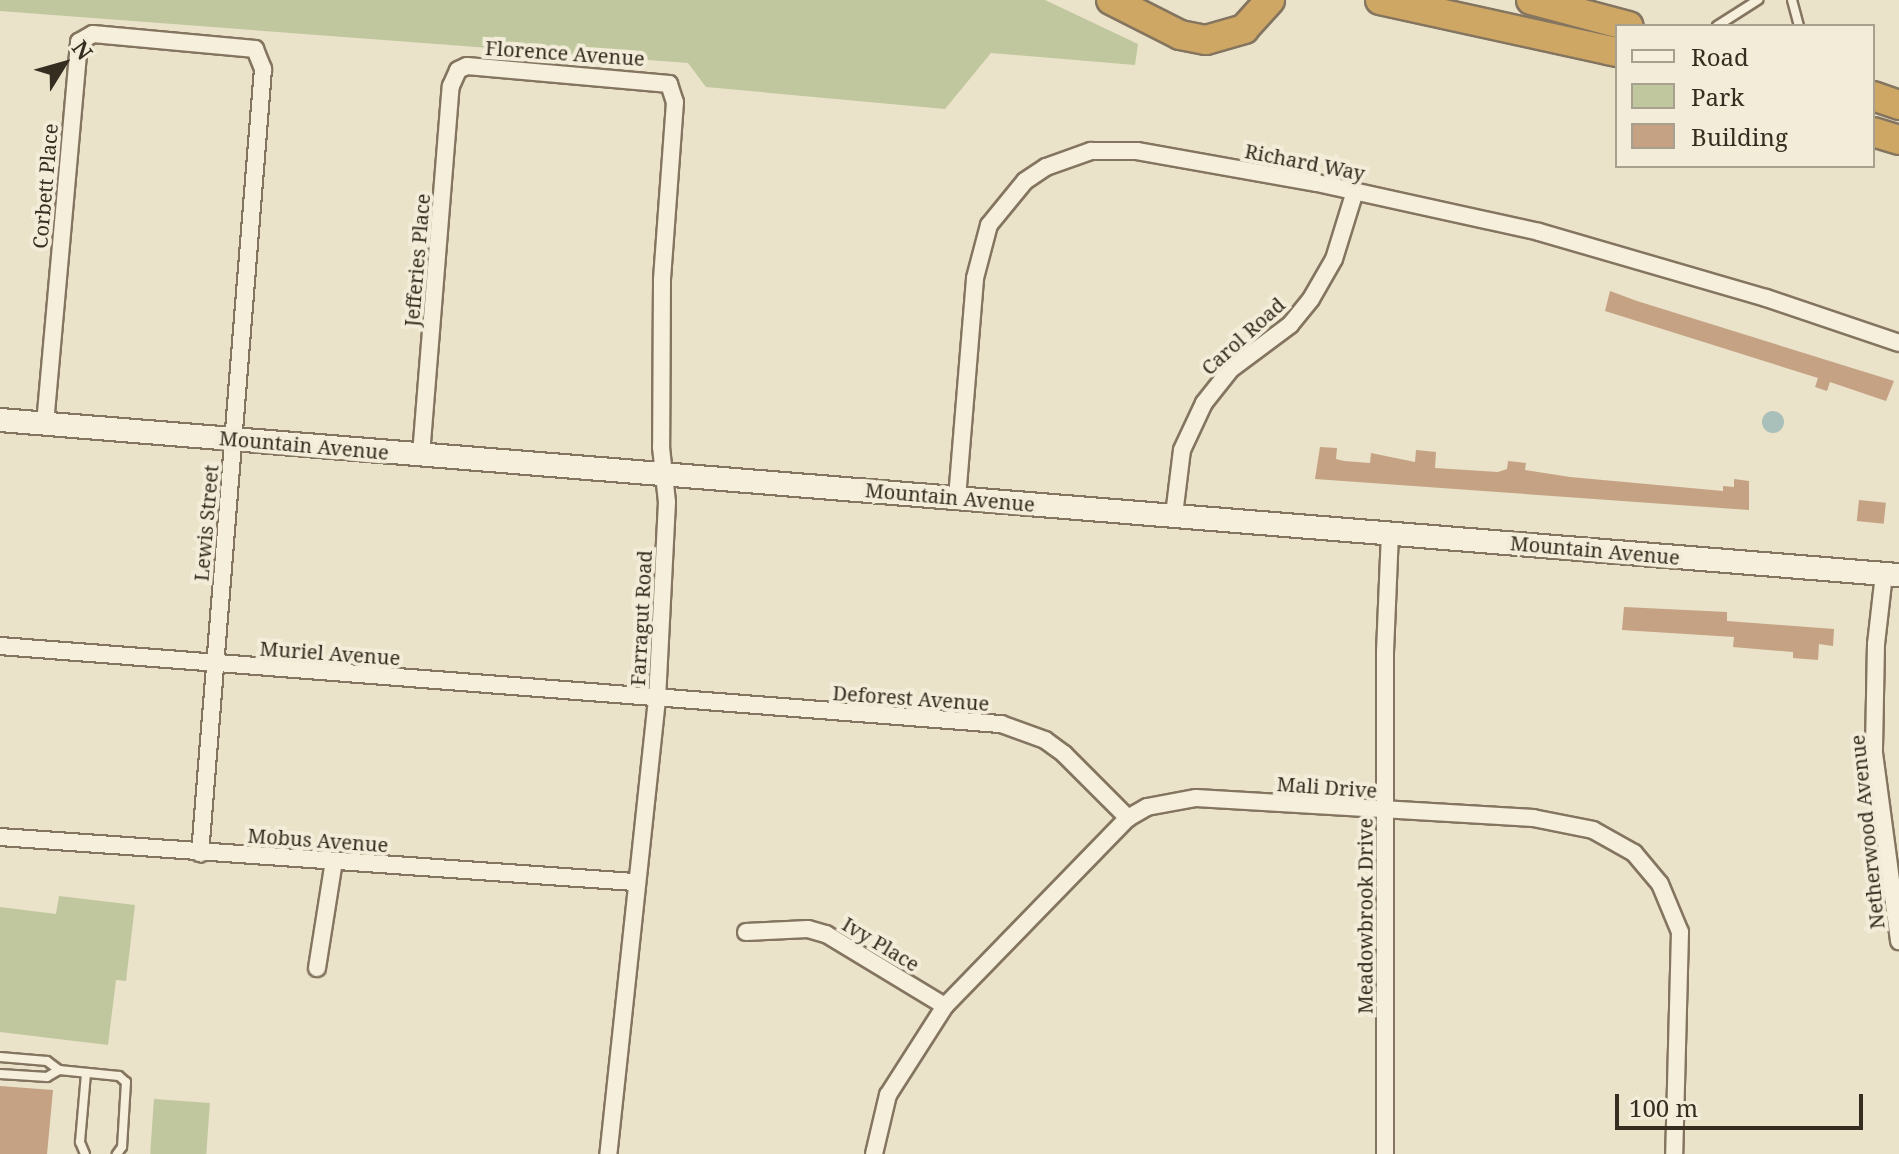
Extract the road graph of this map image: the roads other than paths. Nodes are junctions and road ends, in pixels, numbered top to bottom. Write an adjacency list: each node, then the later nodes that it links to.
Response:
1 (1111, 0): 2 (highway)
2 (1270, 0)
3 (1380, 0): 10 (highway)
4 (1758, 0): 8 (lane)
5 (1792, 0): 9 (lane)
6 (1544, 2): 7 (highway)
7 (1622, 24)
8 (1720, 24)
9 (1798, 24)
10 (1615, 52)
11 (260, 54): 21 (street, Corbett Place); 22 (street, Lewis Street)
12 (458, 70): 13 (street, Florence Avenue); 23 (street, Jefferies Place)
13 (669, 84): 24 (street, Farragut Road)
14 (1875, 97): 15 (highway)
15 (1899, 105)
16 (1875, 133): 17 (highway)
17 (1899, 140)
18 (1355, 191): 19 (street, Richard Way); 25 (street, Richard Way); 26 (street, Carol Road)
19 (1899, 343)
20 (0, 420): 21 (street, Mountain Avenue)
21 (45, 424): 22 (street, Mountain Avenue)
22 (234, 439): 23 (street, Mountain Avenue); 30 (street, Lewis Street)
23 (421, 455): 24 (street, Mountain Avenue)
24 (664, 474): 25 (street, Mountain Avenue); 31 (street, Farragut Road)
25 (957, 498): 26 (street, Mountain Avenue)
26 (1174, 515): 27 (street, Mountain Avenue)
27 (1390, 534): 28 (street, Mountain Avenue); 32 (street, Meadowbrook Drive)
28 (1892, 575): 39 (street, Netherwood Avenue)
29 (0, 646): 30 (street, Muriel Avenue)
30 (214, 664): 31 (street, Muriel Avenue); 35 (street, Lewis Street)
31 (657, 699): 33 (street, Deforest Avenue); 37 (street, Farragut Road)
32 (1385, 811): 33 (street, Mali Drive); 50 (street, Meadowbrook Drive); 51 (street, Mali Drive)
33 (1128, 818): 41 (street, Mali Drive)
34 (0, 837): 35 (street, Mobus Avenue)
35 (200, 853): 36 (street, Mobus Avenue)
36 (334, 861): 37 (street, Mobus Avenue); 40 (street)
37 (634, 882): 48 (street, Farragut Road)
38 (746, 932): 41 (street, Ivy Place)
39 (1899, 941)
40 (317, 968)
41 (945, 1006): 49 (street, Mali Drive)
42 (0, 1057): 43 (lane)
43 (59, 1070): 44 (lane); 45 (lane)
44 (86, 1073): 46 (lane); 47 (lane)
45 (0, 1074)
46 (85, 1154)
47 (117, 1154)
48 (608, 1154)
49 (874, 1154)
50 (1385, 1154)
51 (1674, 1154)

